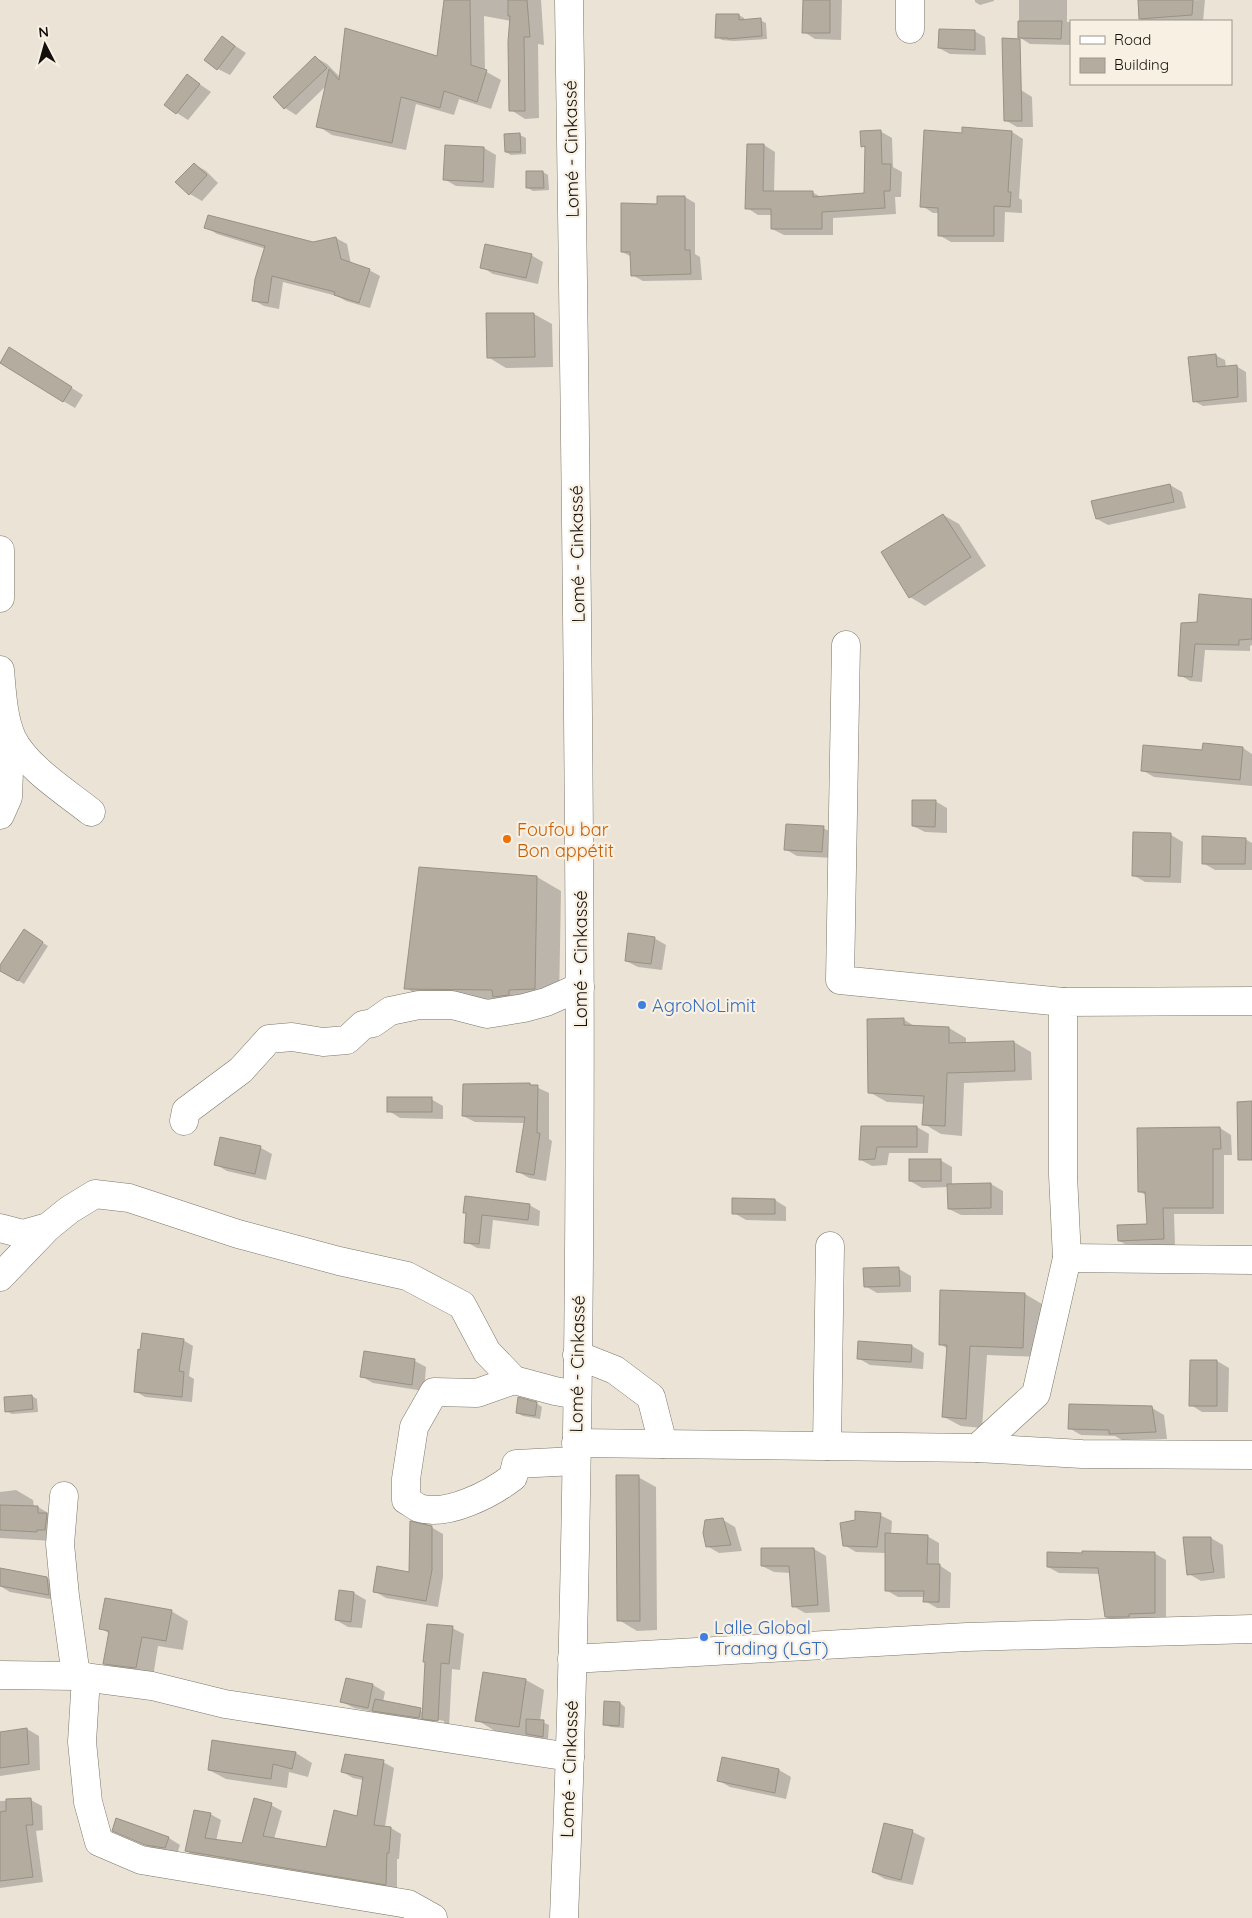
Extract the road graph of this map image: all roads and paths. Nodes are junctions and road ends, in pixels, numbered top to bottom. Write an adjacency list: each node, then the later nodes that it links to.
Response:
1 (569, 0): 11 (main road, Lomé - Cinkassé)
2 (910, 0): 3 (main road)
3 (910, 29)
4 (0, 550): 5 (main road)
5 (0, 598)
6 (846, 645): 13 (main road)
7 (0, 670): 8 (main road)
8 (6, 714): 9 (main road); 10 (main road)
9 (91, 812)
10 (0, 815)
11 (580, 987): 14 (main road); 21 (main road, Lomé - Cinkassé)
12 (1252, 1000): 13 (main road)
13 (1063, 1002): 18 (main road)
14 (184, 1121)
15 (0, 1228): 16 (main road)
16 (48, 1228): 20 (main road); 22 (main road)
17 (830, 1246): 25 (main road)
18 (1067, 1258): 19 (main road); 26 (main road)
19 (1252, 1260)
20 (0, 1277)
21 (577, 1355): 23 (main road, Lomé - Cinkassé); 24 (main road)
22 (514, 1380): 23 (main road); 27 (main road)
23 (577, 1395): 27 (main road, Lomé - Cinkassé)
24 (663, 1444): 25 (main road); 27 (main road)
25 (827, 1446): 26 (main road)
26 (977, 1448): 28 (main road)
27 (576, 1452): 31 (main road, Lomé - Cinkassé)
28 (1252, 1455)
29 (64, 1496): 33 (main road)
30 (1252, 1629): 31 (main road)
31 (572, 1658): 34 (main road, Lomé - Cinkassé)
32 (0, 1675): 33 (main road)
33 (81, 1676): 34 (main road); 35 (main road)
34 (570, 1757): 36 (main road, Lomé - Cinkassé)
35 (433, 1918)
36 (564, 1918)

